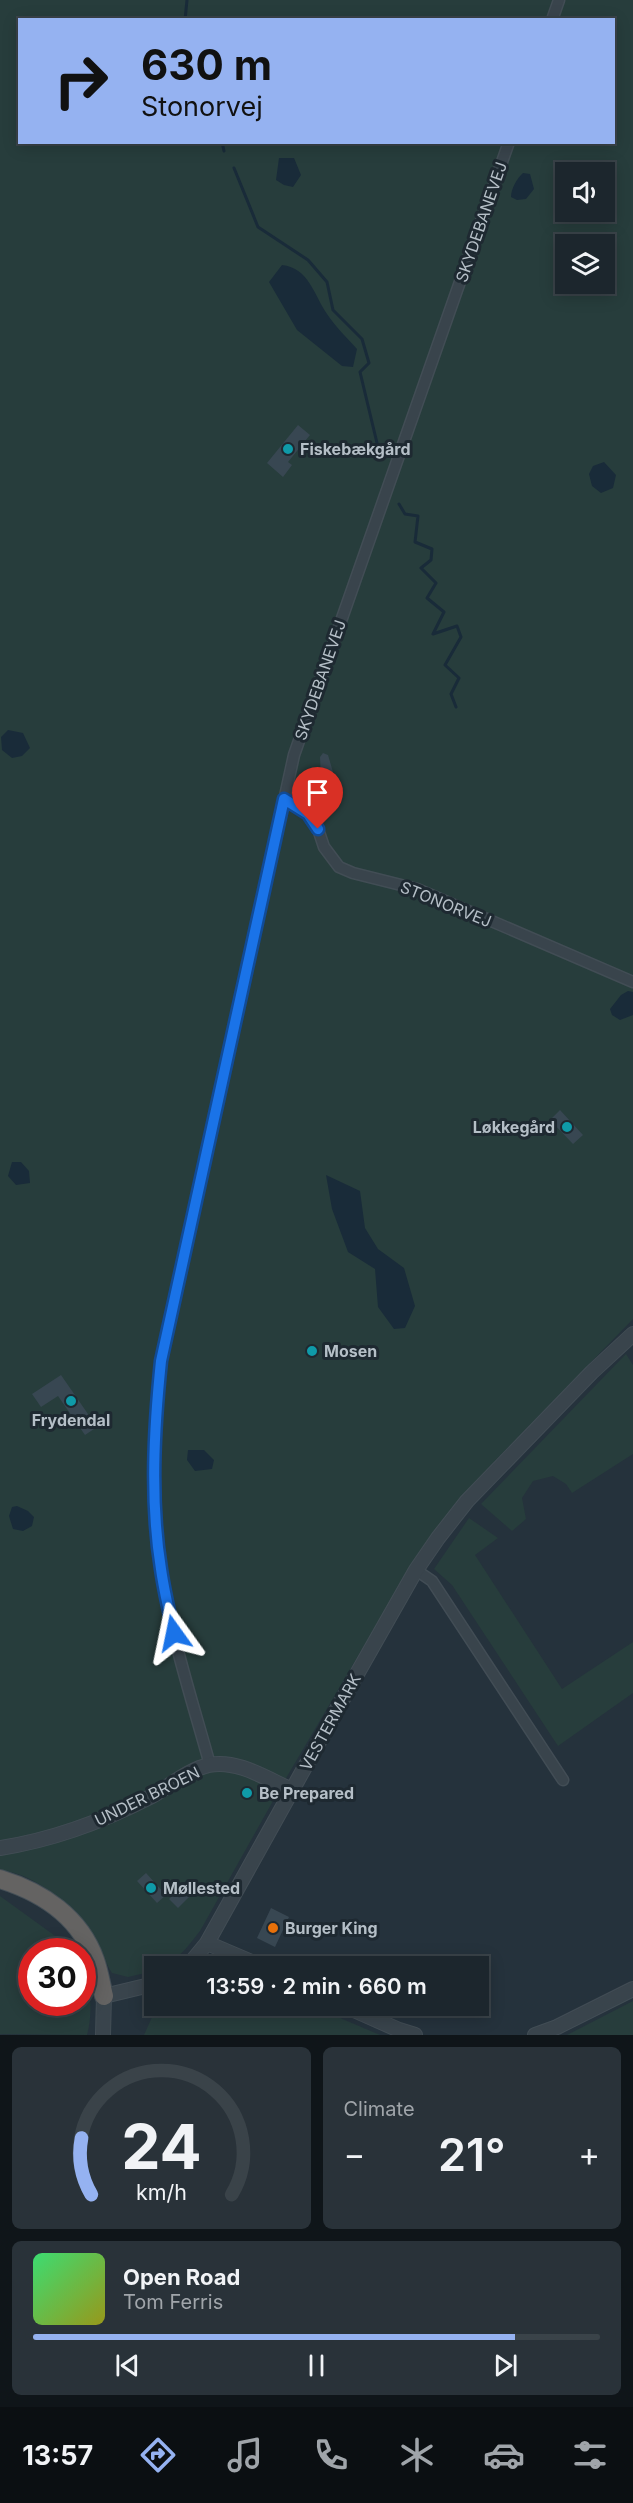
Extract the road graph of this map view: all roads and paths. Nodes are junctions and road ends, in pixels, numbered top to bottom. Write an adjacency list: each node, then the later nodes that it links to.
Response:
1 (559, 0): 2 (street)
2 (553, 18)
3 (508, 144): 4 (street, SKYDEBANEVEJ)
4 (284, 799): 5 (street, STONORVEJ); 8 (street, SKYDEBANEVEJ)
5 (633, 982)
6 (633, 1334): 7 (street, VESTERMARK)
7 (416, 1570): 9 (street); 10 (street, VESTERMARK)
8 (210, 1765): 10 (street, UNDER BROEN); 11 (street, UNDER BROEN)
9 (563, 1780)
10 (292, 1790): 13 (street, VESTERMARK)
11 (0, 1848)
12 (0, 1879): 18 (highway)
13 (207, 1943): 14 (street, VESTERMARK); 15 (street)
14 (196, 1956)
15 (238, 1956)
16 (144, 1986): 18 (street)
17 (633, 1989): 22 (street)
18 (104, 1996): 20 (street)
19 (368, 2016): 21 (street)
20 (103, 2035)
21 (415, 2035)
22 (535, 2035)

